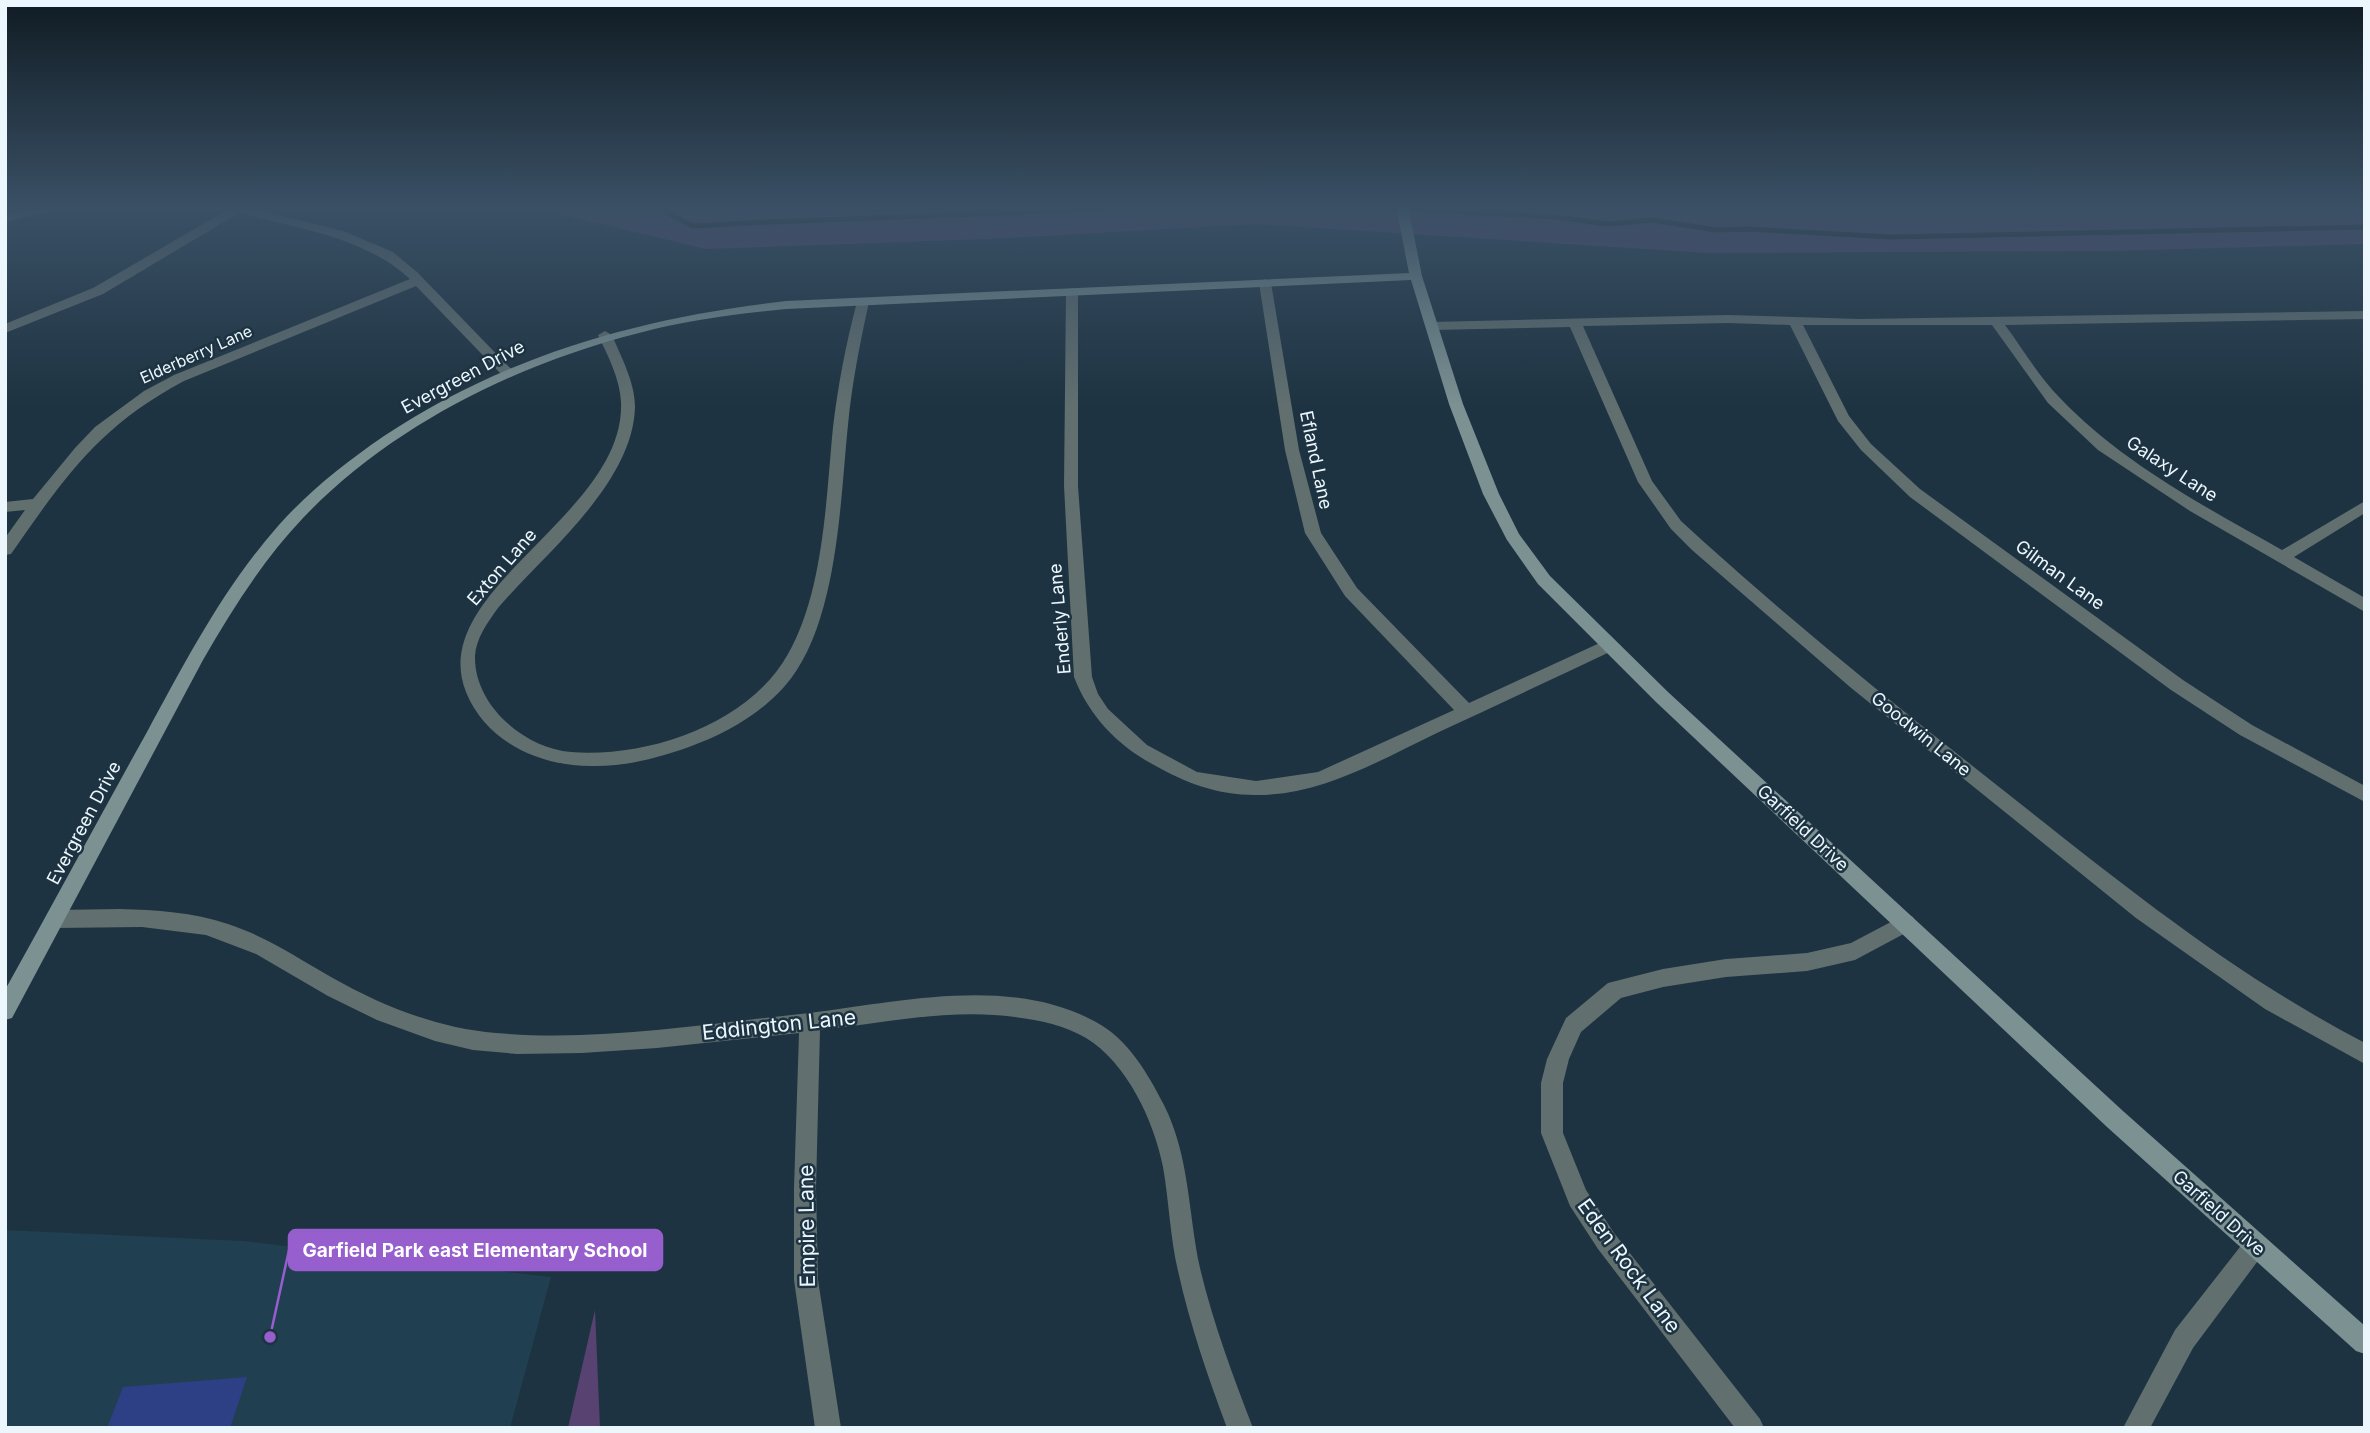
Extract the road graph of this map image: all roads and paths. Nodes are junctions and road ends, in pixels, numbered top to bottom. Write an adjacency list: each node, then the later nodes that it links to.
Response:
1 (127, 273): 14 (street)
2 (408, 273): 5 (street)
3 (1415, 273): 4 (street, Garfield Drive)
4 (1416, 276): 6 (street, Evergreen Drive); 13 (street, Garfield Drive)
5 (417, 281): 16 (street); 17 (street, Elderberry Lane)
6 (1265, 283): 7 (street, Evergreen Drive); 24 (street, Efland Lane)
7 (1072, 292): 8 (street, Evergreen Drive); 24 (street, Enderly Lane)
8 (863, 302): 15 (street, Evergreen Drive); 15 (street, Exton Lane)
9 (2365, 315): 10 (street)
10 (1995, 320): 11 (street); 21 (street, Galaxy Lane)
11 (1795, 322): 12 (street); 25 (street, Gilman Lane)
12 (1575, 323): 13 (street); 30 (street, Goodwin Lane)
13 (1432, 326): 23 (street, Garfield Drive)
14 (5, 329)
15 (606, 335): 16 (street, Evergreen Drive)
16 (507, 372): 26 (street, Evergreen Drive)
17 (38, 504): 18 (street); 20 (street, Elderberry Lane)
18 (5, 506)
19 (2365, 506): 21 (street)
20 (5, 550)
21 (2281, 558): 22 (street, Galaxy Lane)
22 (2365, 606)
23 (1610, 645): 24 (street, Enderly Lane); 27 (street, Garfield Drive)
24 (1468, 713)
25 (2365, 795)
26 (55, 919): 28 (street, Evergreen Drive); 29 (street, Eddington Lane)
27 (1906, 923): 31 (street, Garfield Drive); 35 (street, Eden Rock Lane)
28 (5, 1011)
29 (810, 1022): 33 (street, Empire Lane); 34 (street, Eddington Lane)
30 (2365, 1054)
31 (2255, 1246): 32 (street, Garfield Drive); 36 (street)
32 (2365, 1342)
33 (828, 1428)
34 (1240, 1428)
35 (1751, 1428)
36 (2136, 1428)

